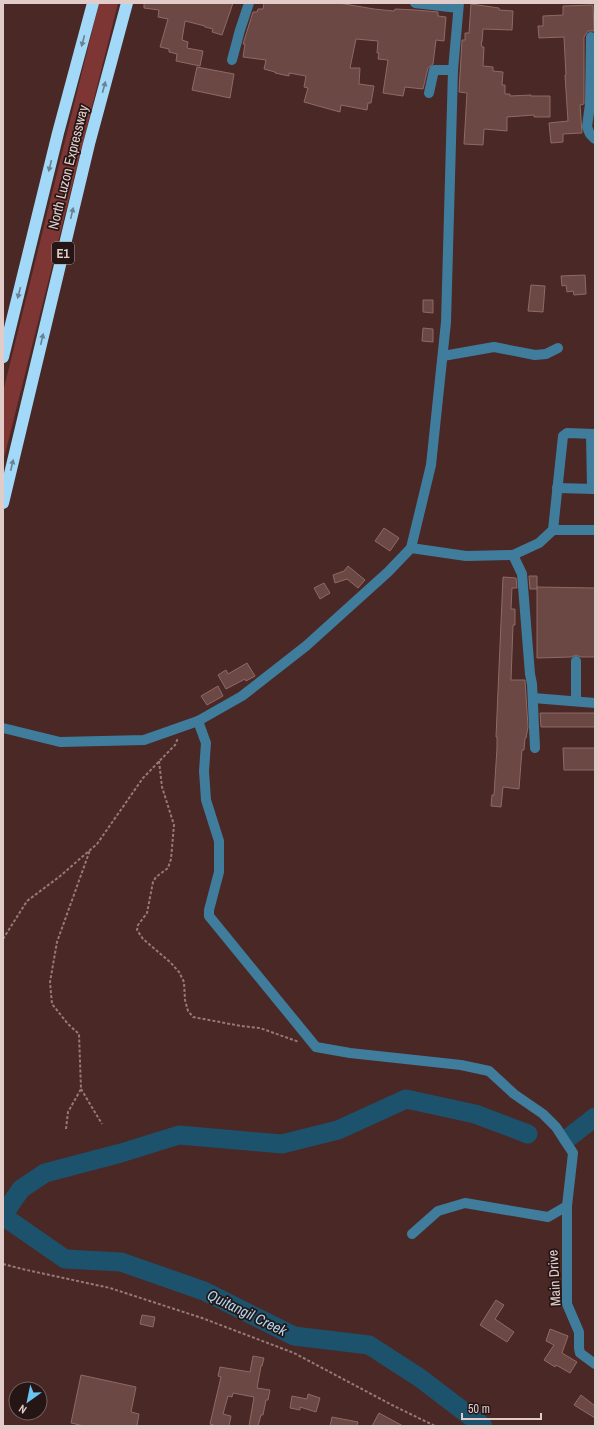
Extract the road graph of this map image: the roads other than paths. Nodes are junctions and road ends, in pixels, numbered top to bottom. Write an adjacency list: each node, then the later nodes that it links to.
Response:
1 (93, 3): 13 (highway, North Luzon Expressway / E1, one-way to 13)
2 (127, 3): 17 (highway, North Luzon Expressway / E1, one-way to 2)
3 (249, 3): 7 (street)
4 (415, 3): 5 (street)
5 (459, 5): 8 (street)
6 (591, 37): 10 (street)
7 (232, 60)
8 (453, 70): 9 (street); 12 (street)
9 (429, 93)
10 (595, 139)
11 (558, 348): 12 (street)
12 (443, 356): 20 (street)
13 (3, 357)
14 (593, 434): 15 (street); 16 (street)
15 (557, 488): 16 (street); 18 (street)
16 (594, 489)
17 (3, 503)
18 (553, 530): 19 (street); 21 (street)
19 (595, 530)
20 (411, 548): 21 (street); 26 (street)
21 (513, 555): 23 (street)
22 (576, 660): 24 (street)
23 (533, 698): 24 (street); 28 (street)
24 (576, 702): 25 (street)
25 (595, 703)
26 (198, 721): 27 (street); 29 (street, Main Drive)
27 (3, 728)
28 (535, 748)
29 (567, 1206): 30 (street); 31 (street, Main Drive)
30 (412, 1234)
31 (595, 1364)

